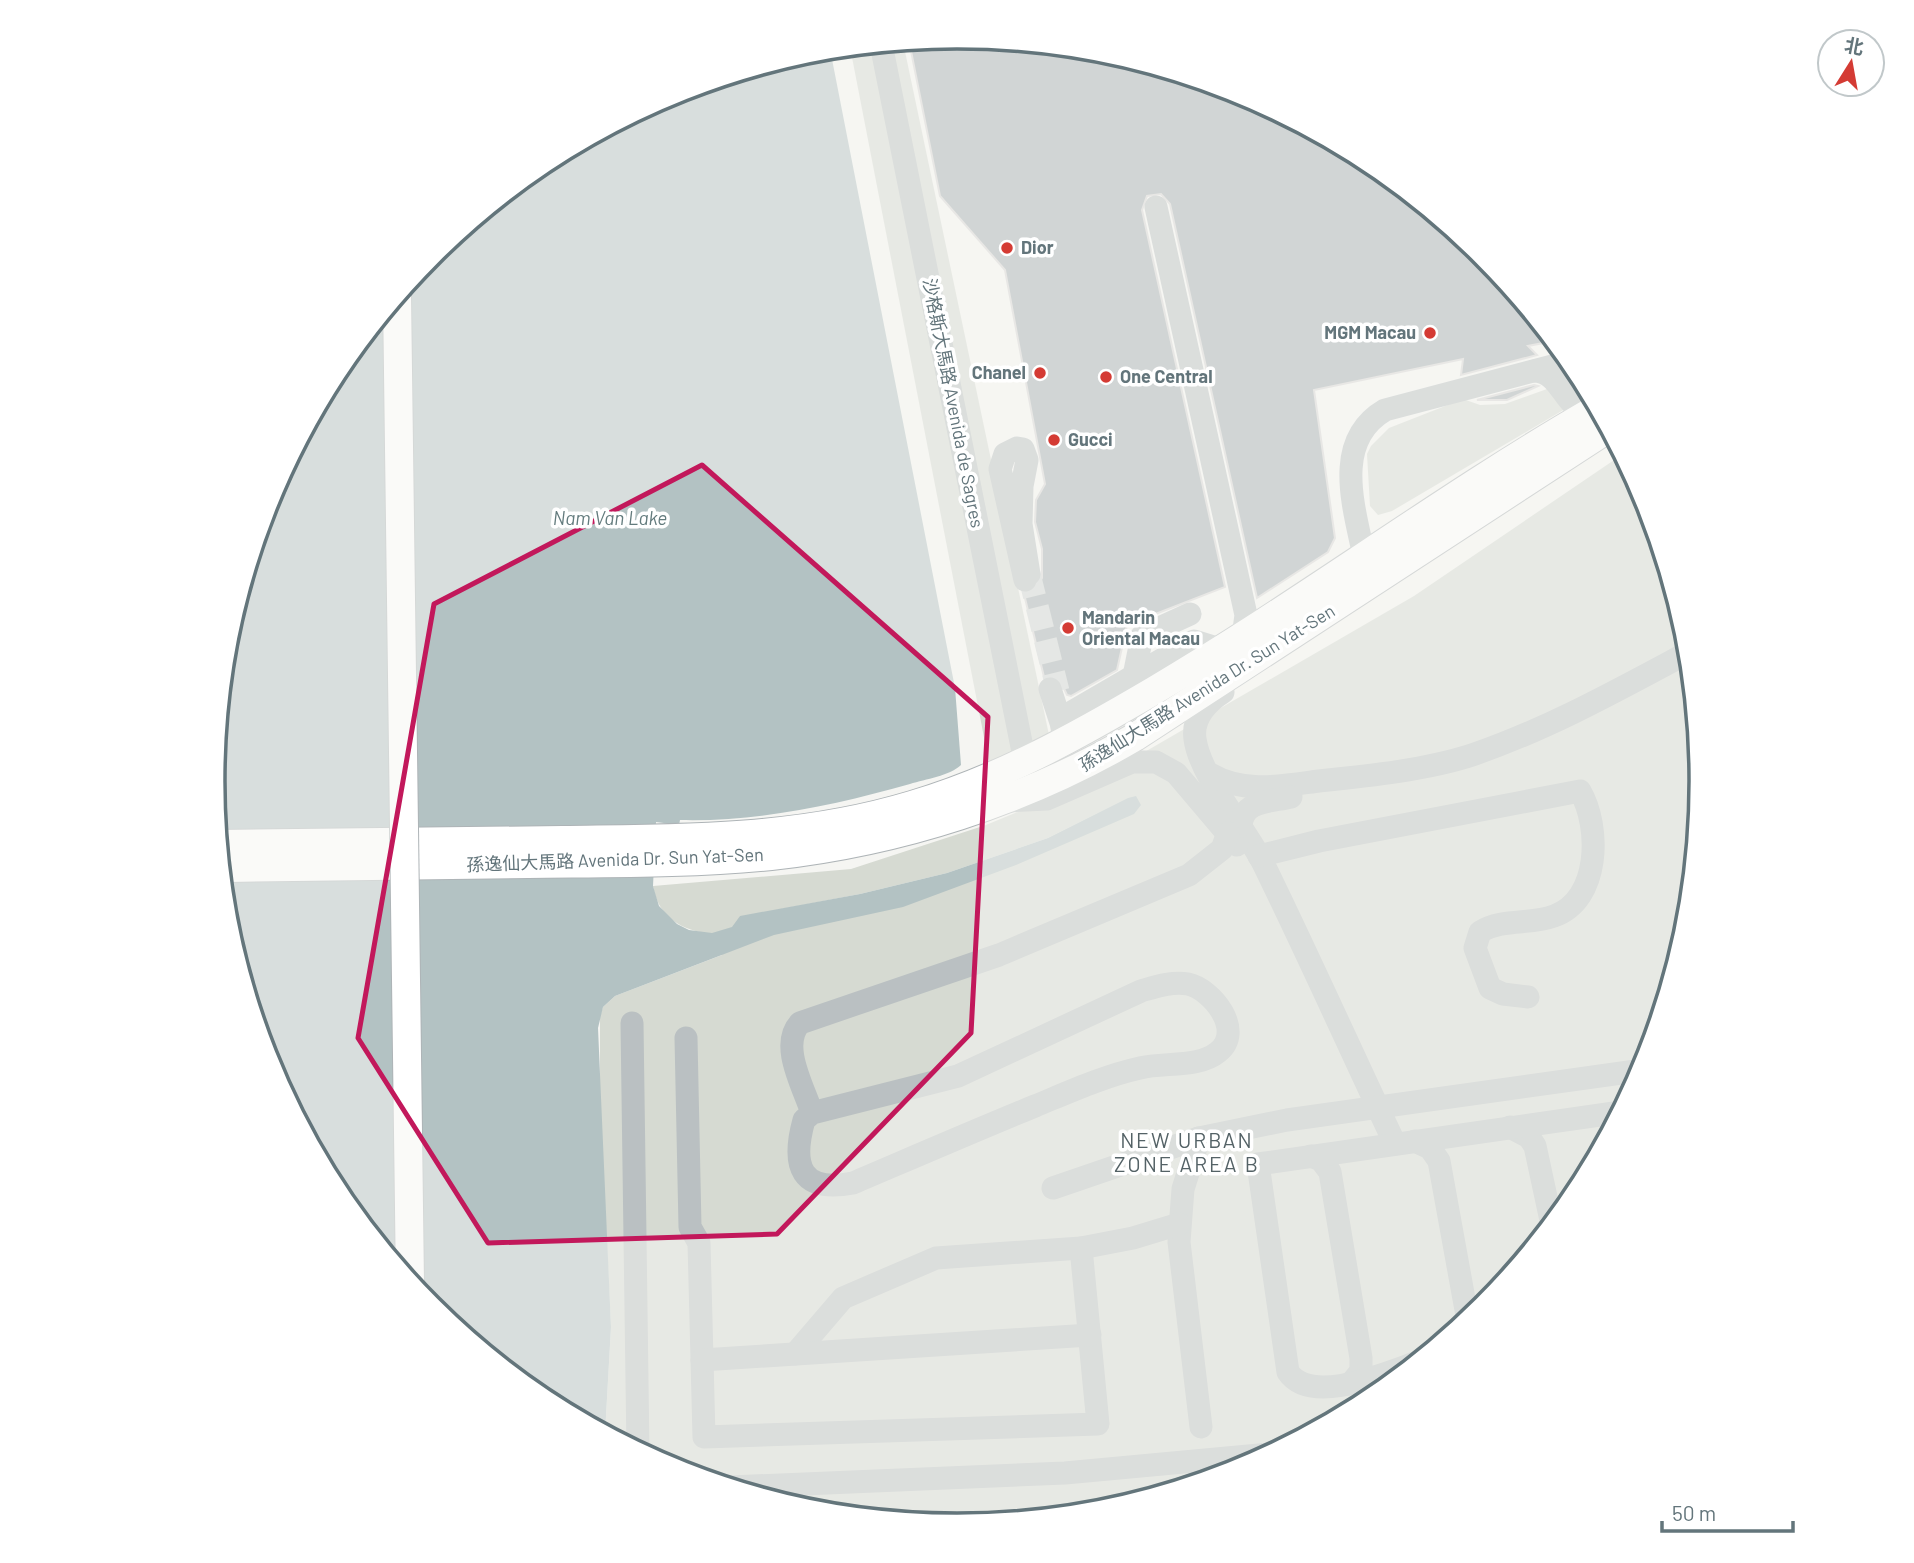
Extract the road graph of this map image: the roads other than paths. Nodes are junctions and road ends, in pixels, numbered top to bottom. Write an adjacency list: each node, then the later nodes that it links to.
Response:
1 (883, 53): 19 (street, 沙格斯大馬路 Avenida de Sagres)
2 (1156, 207): 10 (street)
3 (397, 310): 50 (main road, bridge)
4 (1558, 364): 5 (street)
5 (1534, 371): 6 (street); 9 (street)
6 (1591, 414)
7 (1593, 419): 9 (main road, 孫逸仙大馬路 Avenida Dr. Sun Yat-Sen)
8 (1594, 420): 11 (main road, 孫逸仙大馬路 Avenida Dr. Sun Yat-Sen)
9 (1364, 556): 12 (main road, 孫逸仙大馬路 Avenida Dr. Sun Yat-Sen)
10 (1244, 603): 12 (street); 13 (street)
11 (1338, 605): 18 (main road, 孫逸仙大馬路 Avenida Dr. Sun Yat-Sen); 20 (street)
12 (1277, 615): 13 (main road, 孫逸仙大馬路 Avenida Dr. Sun Yat-Sen)
13 (1222, 642): 15 (street); 15 (street); 17 (main road, 孫逸仙大馬路 Avenida Dr. Sun Yat-Sen)
14 (1678, 658): 21 (street)
15 (1134, 676): 17 (street)
16 (1054, 690): 17 (street)
17 (1068, 726): 18 (main road); 19 (main road, 孫逸仙大馬路 Avenida Dr. Sun Yat-Sen)
18 (1135, 737): 22 (main road, 孫逸仙大馬路 Avenida Dr. Sun Yat-Sen)
19 (1025, 762): 25 (main road, 孫逸仙大馬路 Avenida Dr. Sun Yat-Sen)
20 (1210, 774): 21 (street); 23 (street)
21 (1339, 779): 23 (street)
22 (1006, 801): 23 (street); 25 (main road, 孫逸仙大馬路 Avenida Dr. Sun Yat-Sen)
23 (1233, 818): 26 (street); 28 (street); 34 (street)
24 (228, 844): 25 (main road, 孫逸仙大馬路 Avenida Dr. Sun Yat-Sen)
25 (667, 850): 27 (main road, 孫逸仙大馬路 Avenida Dr. Sun Yat-Sen)
26 (1259, 856): 28 (street); 29 (street)
27 (230, 867)
28 (1287, 916): 33 (street)
29 (1528, 997)
30 (632, 1023): 59 (street)
31 (686, 1038): 55 (street)
32 (1629, 1072): 33 (street)
33 (1378, 1109): 39 (street); 40 (street)
34 (812, 1113): 34 (street)
35 (1609, 1114): 36 (street)
36 (1551, 1122): 37 (street); 43 (street)
37 (1510, 1128): 38 (street); 43 (street)
38 (1454, 1136): 40 (street); 44 (street)
39 (1199, 1138): 46 (street); 48 (street)
40 (1405, 1143): 41 (street); 44 (street)
41 (1342, 1152): 42 (street); 45 (street)
42 (1311, 1156): 45 (street); 57 (street)
43 (1539, 1157): 47 (street)
44 (1439, 1161): 51 (street)
45 (1330, 1172): 54 (street)
46 (1053, 1188)
47 (1549, 1211)
48 (1179, 1224): 49 (street); 58 (street)
49 (1082, 1248): 52 (street); 53 (street)
50 (410, 1268)
51 (1466, 1308)
52 (1090, 1335): 53 (street); 55 (street)
53 (795, 1354): 55 (street)
54 (1361, 1358): 56 (street); 57 (street)
55 (702, 1360)
56 (1391, 1371): 57 (street)
57 (1352, 1382)
58 (1201, 1427)
59 (638, 1440)
60 (1240, 1457): 61 (street)
61 (757, 1486)

